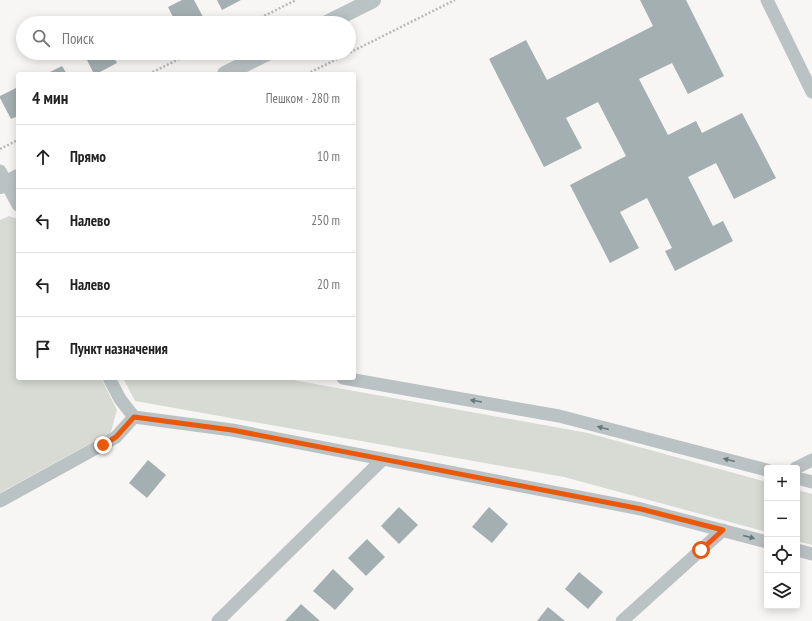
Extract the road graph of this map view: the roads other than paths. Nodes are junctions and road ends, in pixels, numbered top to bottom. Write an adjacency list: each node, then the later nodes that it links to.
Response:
1 (373, 0): 3 (street)
2 (767, 0): 6 (street)
3 (341, 16)
4 (253, 60): 5 (street)
5 (229, 72)
6 (812, 92)
7 (6, 180): 8 (street)
8 (16, 201)
9 (110, 380): 11 (street)
10 (354, 380): 15 (street, one-way to 10)
11 (134, 417): 12 (street); 18 (street)
12 (383, 459): 19 (street); 23 (street)
13 (812, 460): 14 (street)
14 (800, 466)
15 (764, 469)
16 (800, 479): 17 (street)
17 (812, 482)
18 (0, 501)
19 (723, 530): 20 (street, one-way to 20); 24 (street)
20 (764, 541)
21 (800, 551): 22 (street)
22 (812, 554)
23 (218, 621)
24 (622, 621)

